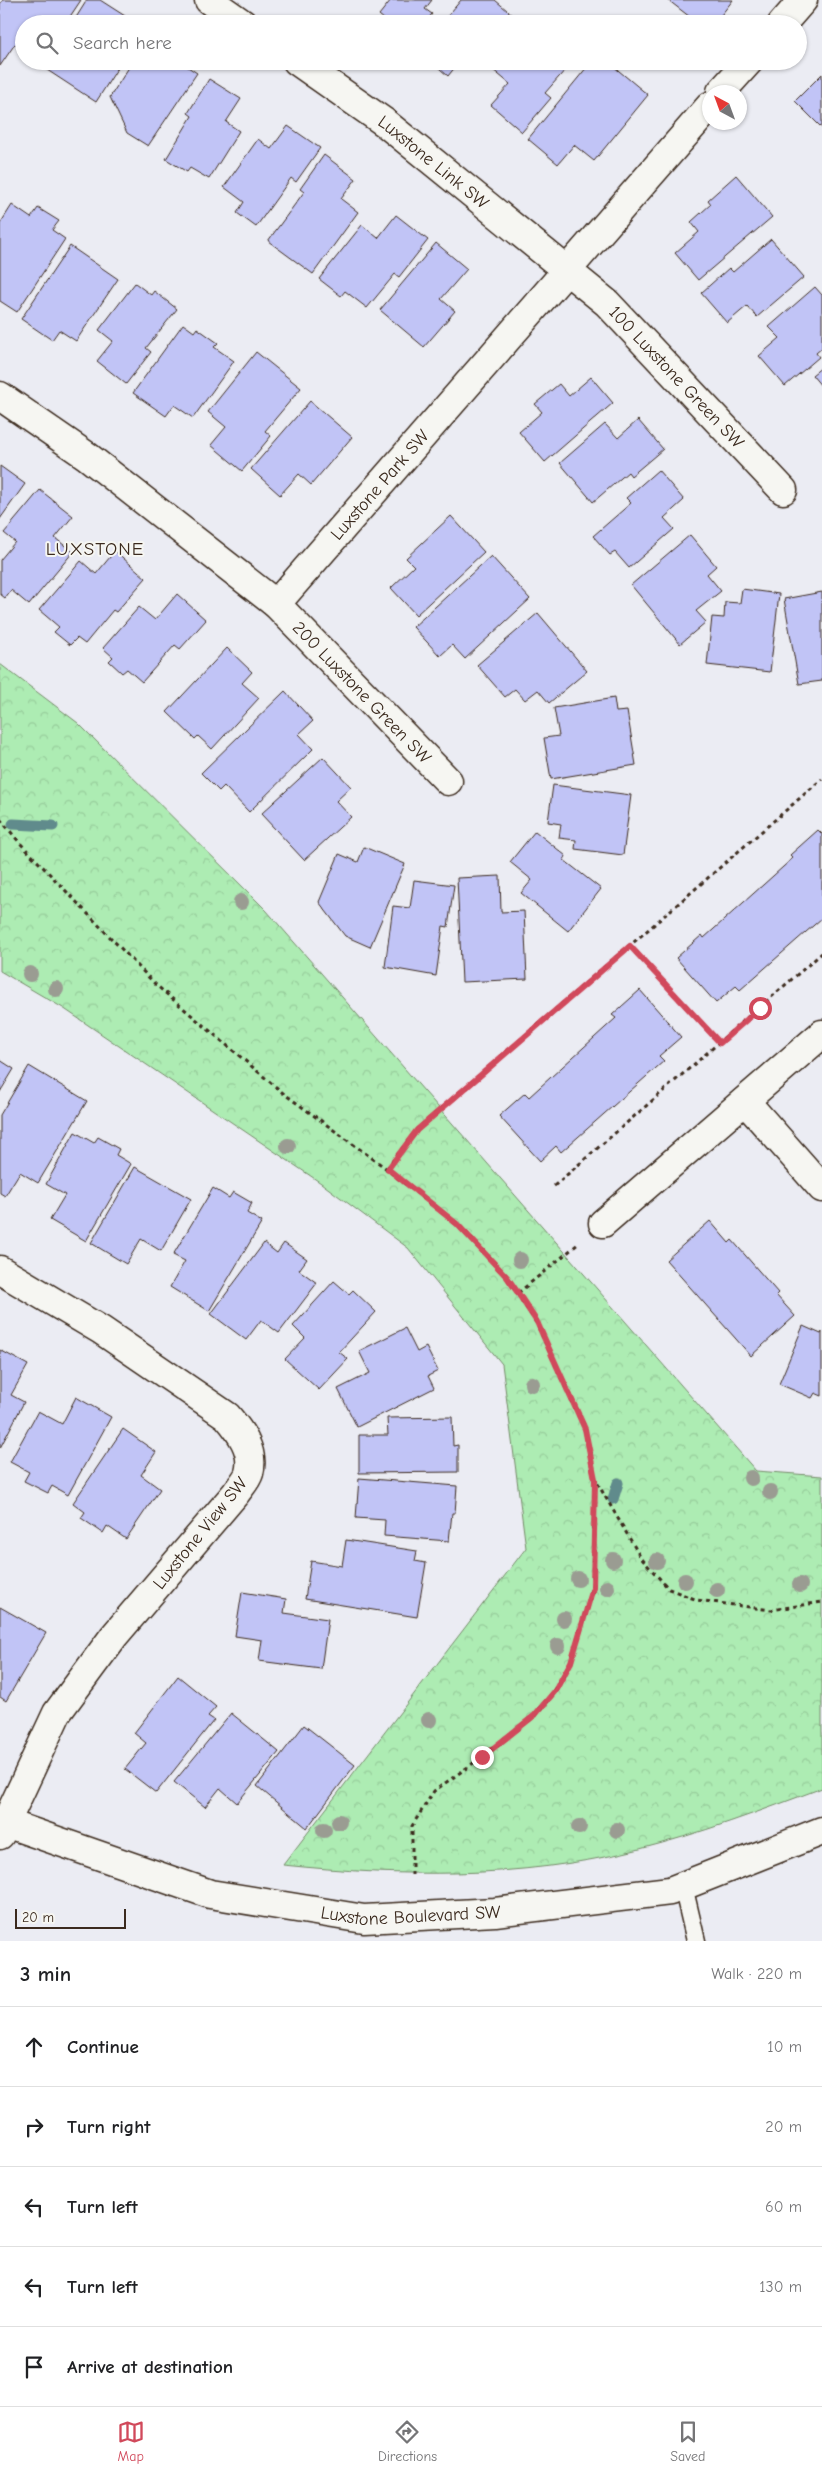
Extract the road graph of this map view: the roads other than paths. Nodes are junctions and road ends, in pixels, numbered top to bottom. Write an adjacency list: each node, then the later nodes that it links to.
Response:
1 (209, 0): 3 (street)
2 (803, 0): 4 (street)
3 (230, 15)
4 (790, 15)
5 (310, 70): 9 (street, Luxstone Link SW)
6 (741, 70): 7 (street)
7 (727, 85)
8 (702, 115): 9 (street, Luxstone Park SW)
9 (567, 269): 11 (street, 100 Luxstone Green SW); 12 (street, Luxstone Park SW)
10 (0, 396): 12 (street)
11 (783, 490)
12 (276, 604): 13 (street, 200 Luxstone Green SW)
13 (448, 781)
14 (822, 1034): 15 (street)
15 (745, 1101): 16 (street); 17 (street)
16 (822, 1188)
17 (603, 1223)
18 (0, 1270): 19 (street, Luxstone View SW)
19 (2, 1827): 22 (street, Luxstone Boulevard SW)
20 (822, 1831): 21 (street, Luxstone Boulevard SW)
21 (682, 1886): 22 (street, Luxstone Boulevard SW); 23 (lane)
22 (363, 1930)
23 (696, 1941)

